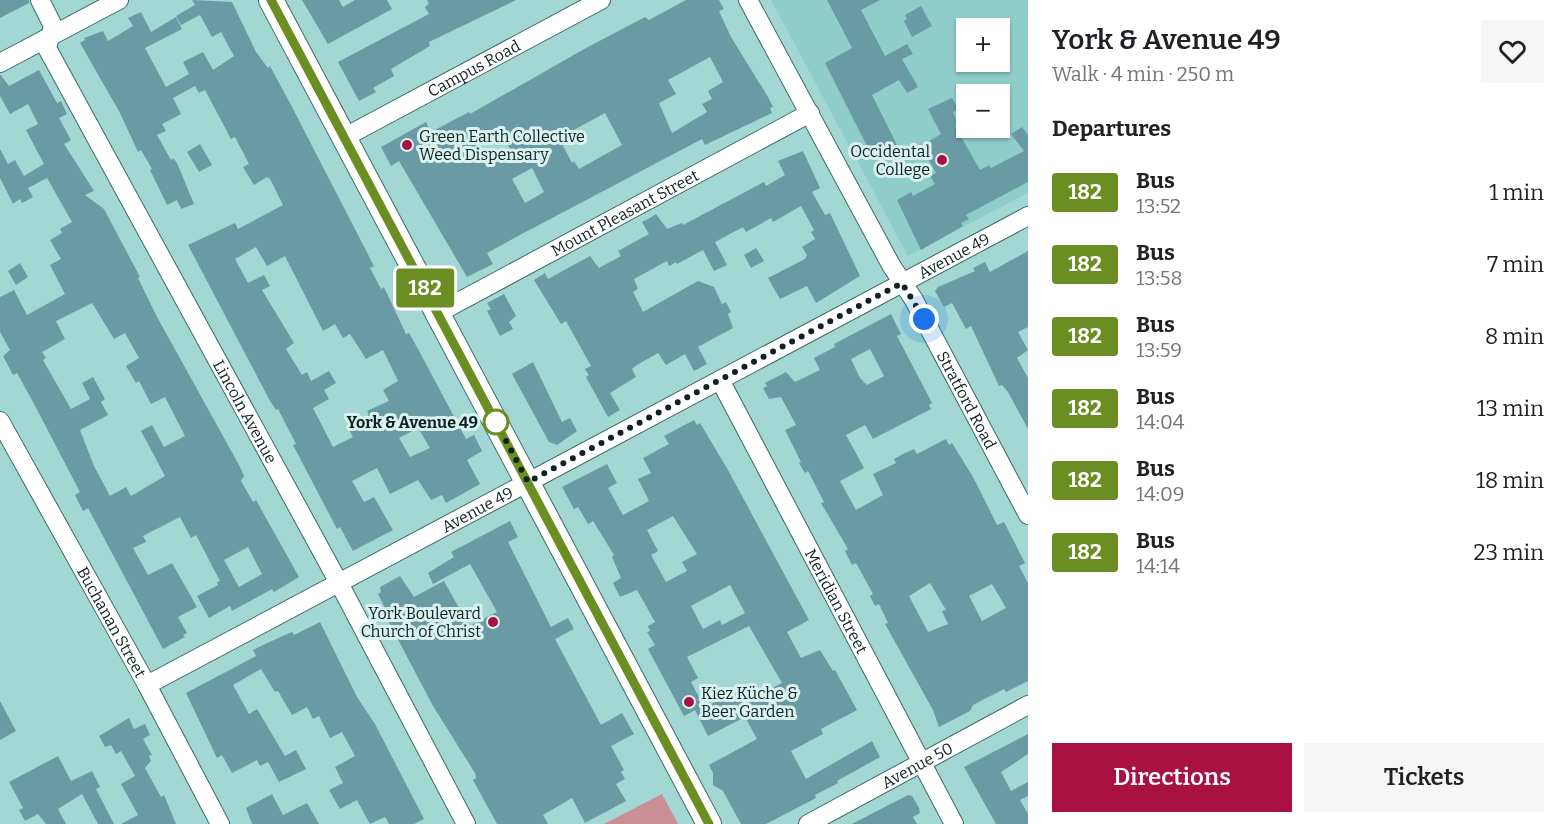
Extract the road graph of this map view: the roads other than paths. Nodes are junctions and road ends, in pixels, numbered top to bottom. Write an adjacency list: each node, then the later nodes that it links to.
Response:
1 (40, 0): 6 (street, Lincoln Avenue)
2 (119, 0): 6 (street)
3 (271, 0): 9 (main road)
4 (601, 0): 9 (street, Campus Road)
5 (748, 0): 8 (street, Stratford Road)
6 (51, 37): 7 (street); 17 (street, Lincoln Avenue)
7 (0, 63)
8 (810, 113): 11 (street, Stratford Road); 12 (street, Mount Pleasant Street)
9 (345, 137): 12 (main road)
10 (1028, 216): 11 (street, Avenue 49)
11 (902, 283): 13 (street, Avenue 49); 16 (street, Stratford Road)
12 (438, 313): 15 (main road)
13 (720, 380): 15 (street, Avenue 49); 20 (street, Meridian Street)
14 (0, 421): 18 (street, Buchanan Street)
15 (528, 482): 17 (street, Avenue 49); 23 (main road)
16 (1028, 515)
17 (339, 583): 18 (street, Avenue 49); 22 (street, Lincoln Avenue)
18 (147, 685): 21 (street, Buchanan Street)
19 (1028, 705): 20 (street, Avenue 50)
20 (922, 763): 24 (street, Avenue 50); 25 (street, Meridian Street)
21 (220, 824)
22 (466, 824)
23 (710, 824)
24 (808, 824)
25 (954, 824)

